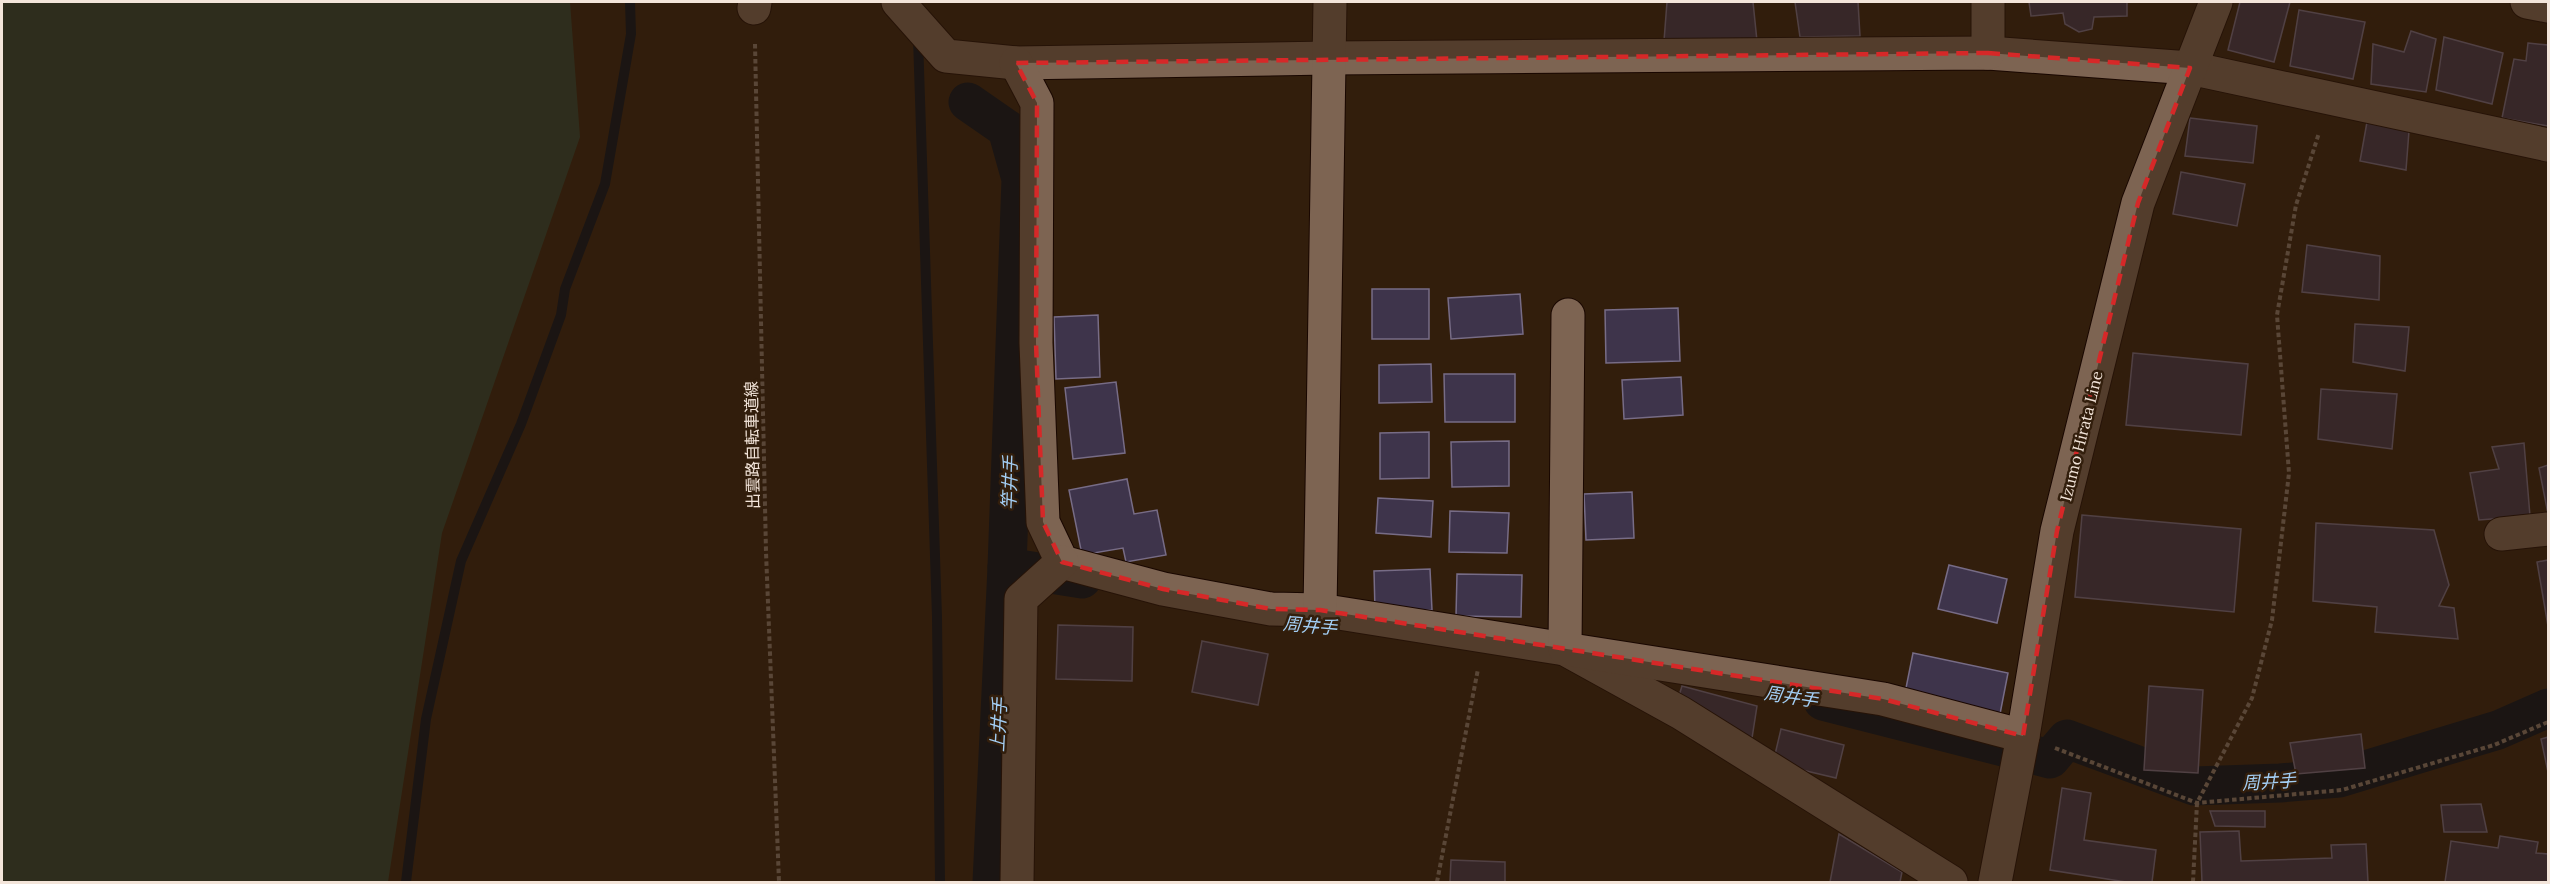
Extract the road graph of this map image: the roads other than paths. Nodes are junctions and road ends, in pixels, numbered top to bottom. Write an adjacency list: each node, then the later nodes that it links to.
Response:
1 (898, 2): 9 (street)
2 (1330, 2): 8 (street)
3 (1988, 2): 7 (street)
4 (2216, 2): 10 (street, Izumo Hirata Line)
5 (2527, 2): 6 (street)
6 (2548, 6)
7 (1988, 53): 8 (street); 10 (street)
8 (1329, 58): 9 (street); 16 (street)
9 (1016, 63): 15 (street)
10 (2190, 68): 11 (street); 18 (street, Izumo Hirata Line)
11 (2548, 145)
12 (1568, 315): 17 (street)
13 (2548, 530): 14 (street)
14 (2501, 534)
15 (1062, 562): 16 (street); 19 (street)
16 (1320, 610): 17 (street)
17 (1565, 649): 18 (street); 20 (street)
18 (2023, 736): 21 (street, Izumo Hirata Line)
19 (1017, 882)
20 (1951, 882)
21 (1995, 882)

